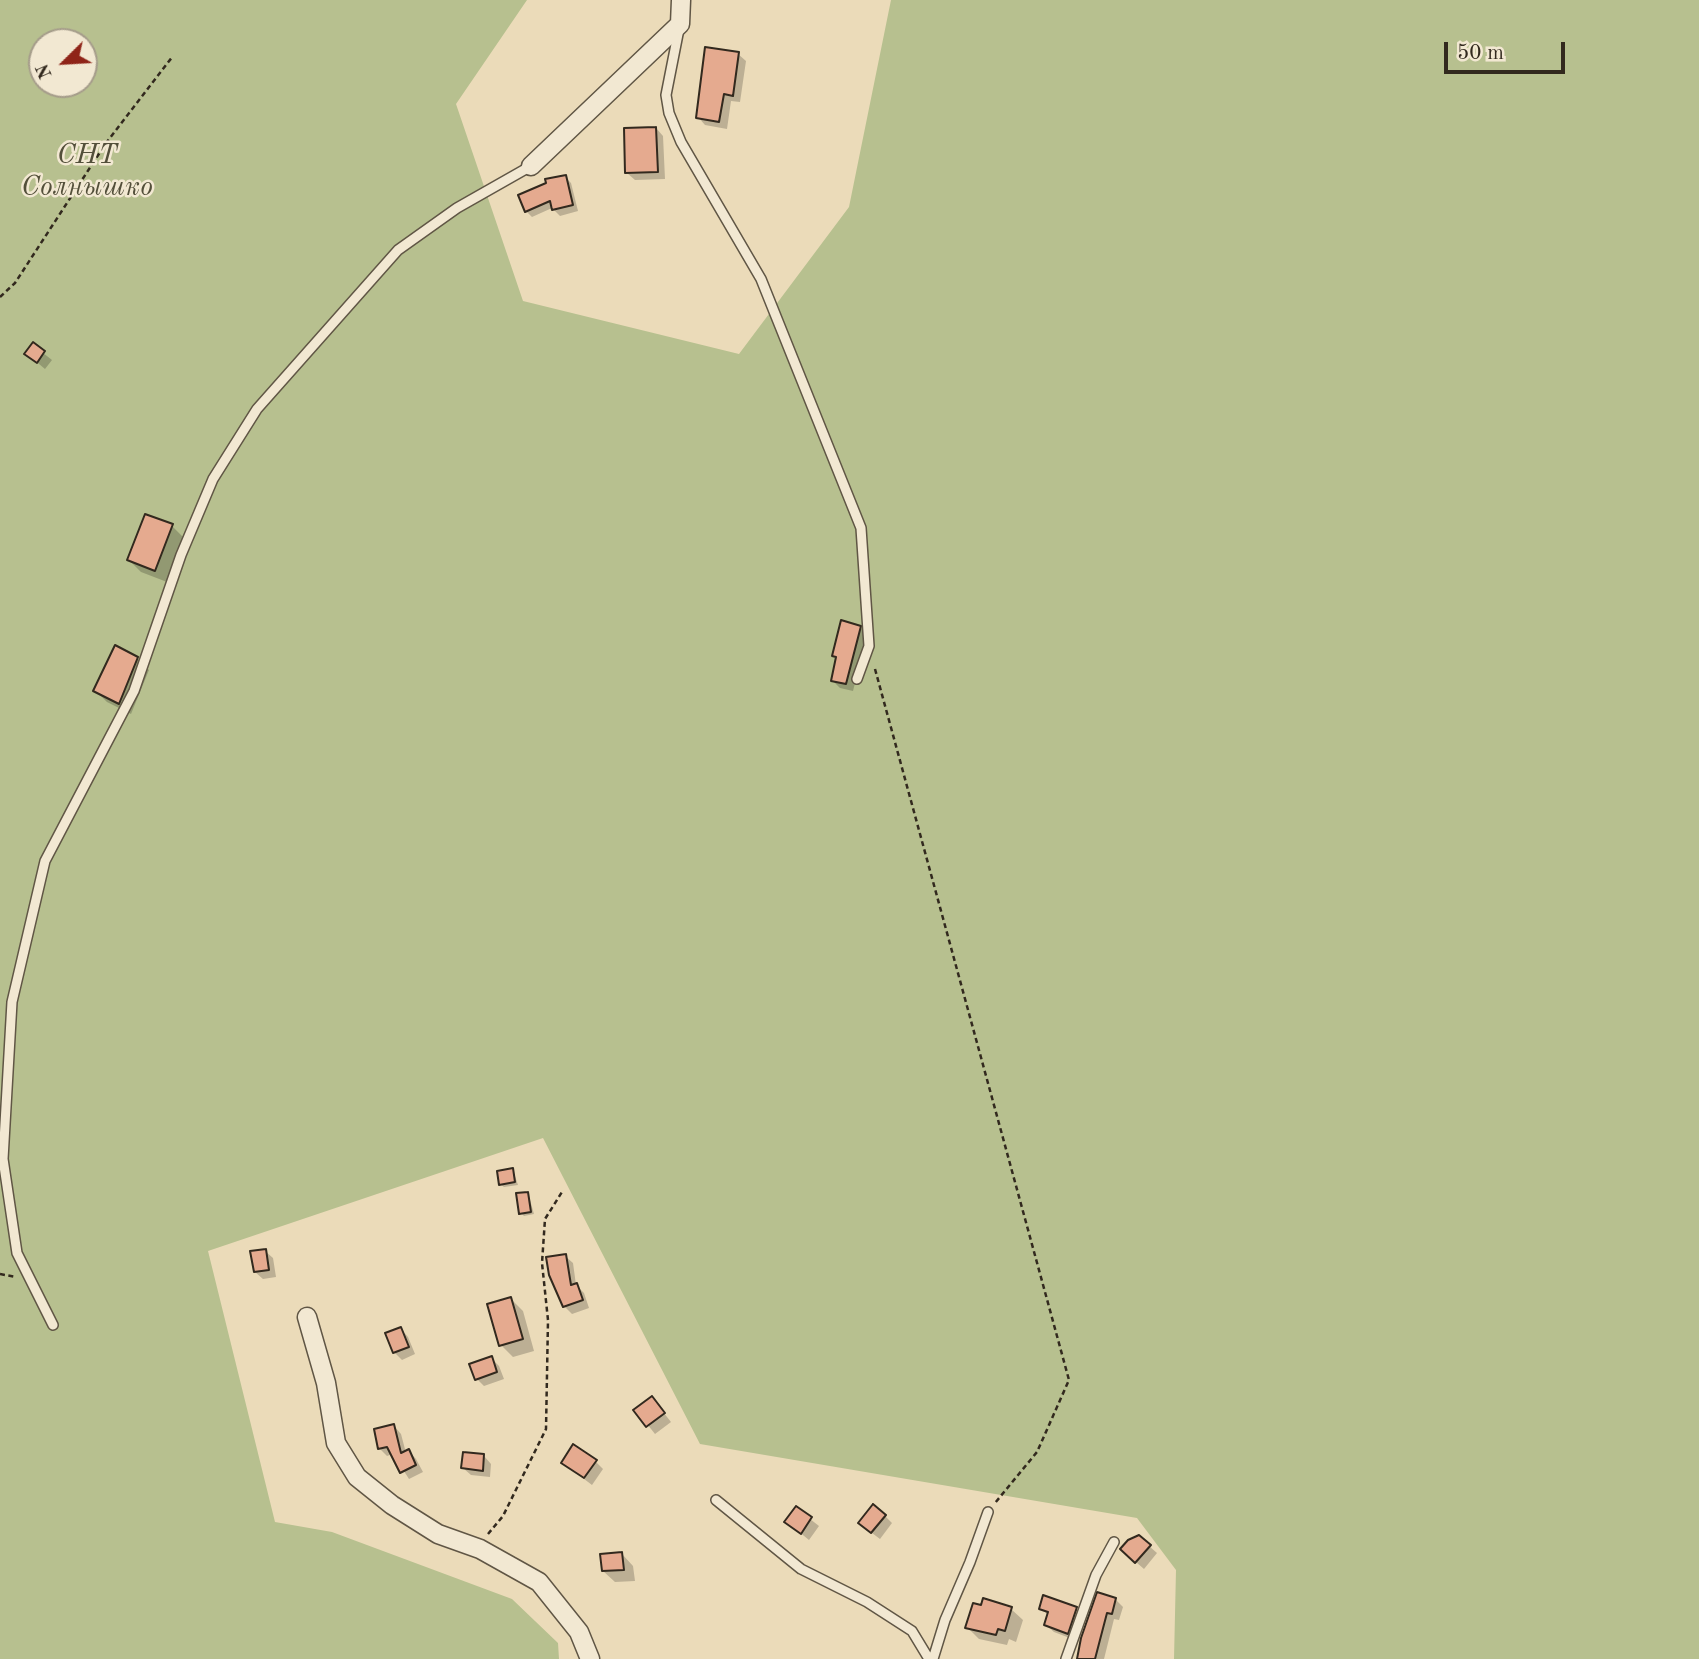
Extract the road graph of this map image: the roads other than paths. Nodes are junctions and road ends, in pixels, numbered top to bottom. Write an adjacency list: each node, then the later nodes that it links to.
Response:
1 (681, 0): 2 (street)
2 (680, 24): 3 (street); 4 (lane)
3 (531, 166): 6 (lane)
4 (857, 679)
5 (307, 1317): 10 (street)
6 (53, 1325)
7 (716, 1500): 11 (lane)
8 (988, 1511): 11 (lane)
9 (1114, 1542): 12 (lane)
10 (590, 1659)
11 (931, 1659)
12 (1066, 1659)

